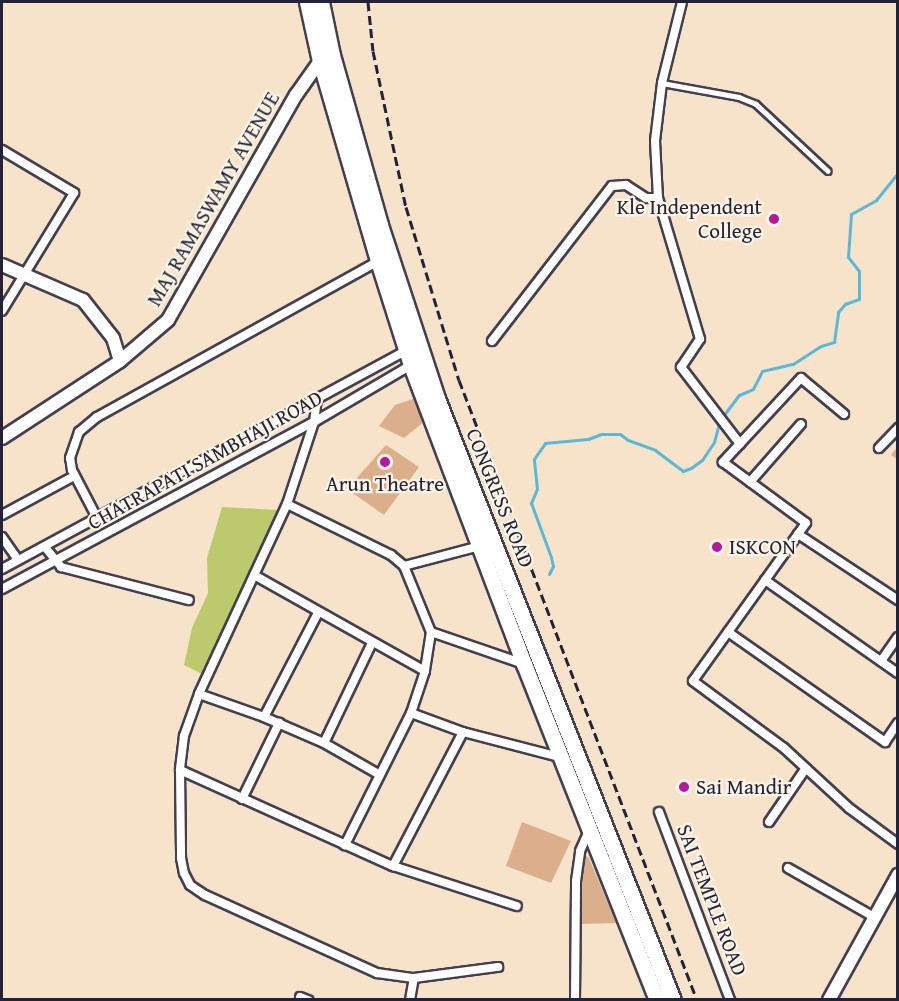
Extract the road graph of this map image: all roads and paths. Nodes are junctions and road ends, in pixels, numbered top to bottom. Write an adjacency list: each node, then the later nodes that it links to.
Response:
1 (307, 2): 4 (highway, CONGRESS ROAD)
2 (321, 2): 4 (highway, CONGRESS ROAD)
3 (682, 2): 5 (street)
4 (326, 58): 9 (highway, CONGRESS ROAD); 14 (highway, CONGRESS ROAD); 15 (street, MAJ RAMASWAMY AVENUE)
5 (662, 83): 7 (lane); 8 (street)
6 (2, 150): 11 (street)
7 (828, 171)
8 (658, 198): 13 (street); 22 (street)
9 (378, 261): 14 (highway, CONGRESS ROAD); 24 (street)
10 (2, 264): 11 (street)
11 (23, 275): 12 (street); 15 (street)
12 (2, 311)
13 (492, 341)
14 (415, 355): 16 (street, CHATRAPATI SAMBHAJI ROAD); 18 (street, CHATRAPATI SAMBHAJI ROAD); 31 (highway, CONGRESS ROAD); 58 (highway, CONGRESS ROAD)
15 (120, 361): 21 (street, MAJ RAMASWAMY AVENUE)
16 (317, 398): 18 (street); 28 (street, CHATRAPATI SAMBHAJI ROAD)
17 (844, 414): 22 (street)
18 (314, 422): 26 (street); 34 (street, CHATRAPATI SAMBHAJI ROAD)
19 (801, 424): 25 (street)
20 (897, 428): 23 (street)
21 (2, 438)
22 (740, 444): 25 (street)
23 (879, 448)
24 (74, 476): 27 (street); 28 (street)
25 (750, 482): 29 (street)
26 (287, 504): 35 (street); 37 (street)
27 (2, 514)
28 (96, 516): 32 (street, CHATRAPATI SAMBHAJI ROAD)
29 (798, 534): 38 (street); 41 (street)
30 (2, 537): 33 (street)
31 (480, 546): 35 (street); 48 (highway, CONGRESS ROAD)
32 (45, 547): 33 (street, CHATRAPATI SAMBHAJI ROAD); 34 (street)
33 (18, 560): 36 (street, CHATRAPATI SAMBHAJI ROAD)
34 (54, 561): 39 (street, CHATRAPATI SAMBHAJI ROAD); 40 (street)
35 (404, 566): 43 (street)
36 (2, 569)
37 (254, 575): 42 (street); 51 (street)
38 (765, 580): 44 (street); 47 (street)
39 (2, 589)
40 (189, 600)
41 (897, 600)
42 (318, 613): 46 (street); 53 (street)
43 (431, 632): 48 (street); 49 (street)
44 (728, 632): 55 (street); 59 (street)
45 (897, 637): 47 (street)
46 (372, 643): 49 (street); 57 (street)
47 (881, 661): 50 (street)
48 (524, 664): 58 (highway, CONGRESS ROAD)
49 (425, 671): 52 (street)
50 (897, 672)
51 (200, 694): 53 (street); 60 (street)
52 (411, 713): 56 (street); 61 (street)
53 (264, 717): 54 (street)
54 (279, 723): 57 (street); 62 (street)
55 (897, 723)
56 (463, 732): 58 (street); 68 (street)
57 (324, 743): 61 (street)
58 (571, 758): 65 (highway, CONGRESS ROAD); 78 (highway, CONGRESS ROAD)
59 (806, 768): 64 (street); 66 (street)
60 (180, 770): 62 (street); 74 (street)
61 (381, 775): 67 (street)
62 (242, 799): 67 (street)
63 (659, 813): 79 (street, SAI TEMPLE ROAD)
64 (770, 822)
65 (591, 829): 76 (street); 77 (highway, CONGRESS ROAD)
66 (897, 844)
67 (345, 845): 68 (street)
68 (393, 866): 71 (street)
69 (788, 868): 72 (street)
70 (897, 874): 72 (street)
71 (517, 906)
72 (874, 917): 80 (street)
73 (498, 967): 74 (street)
74 (414, 978): 75 (street)
75 (410, 999)
76 (575, 999)
77 (657, 999)
78 (674, 999)
79 (730, 999)
80 (829, 999)

